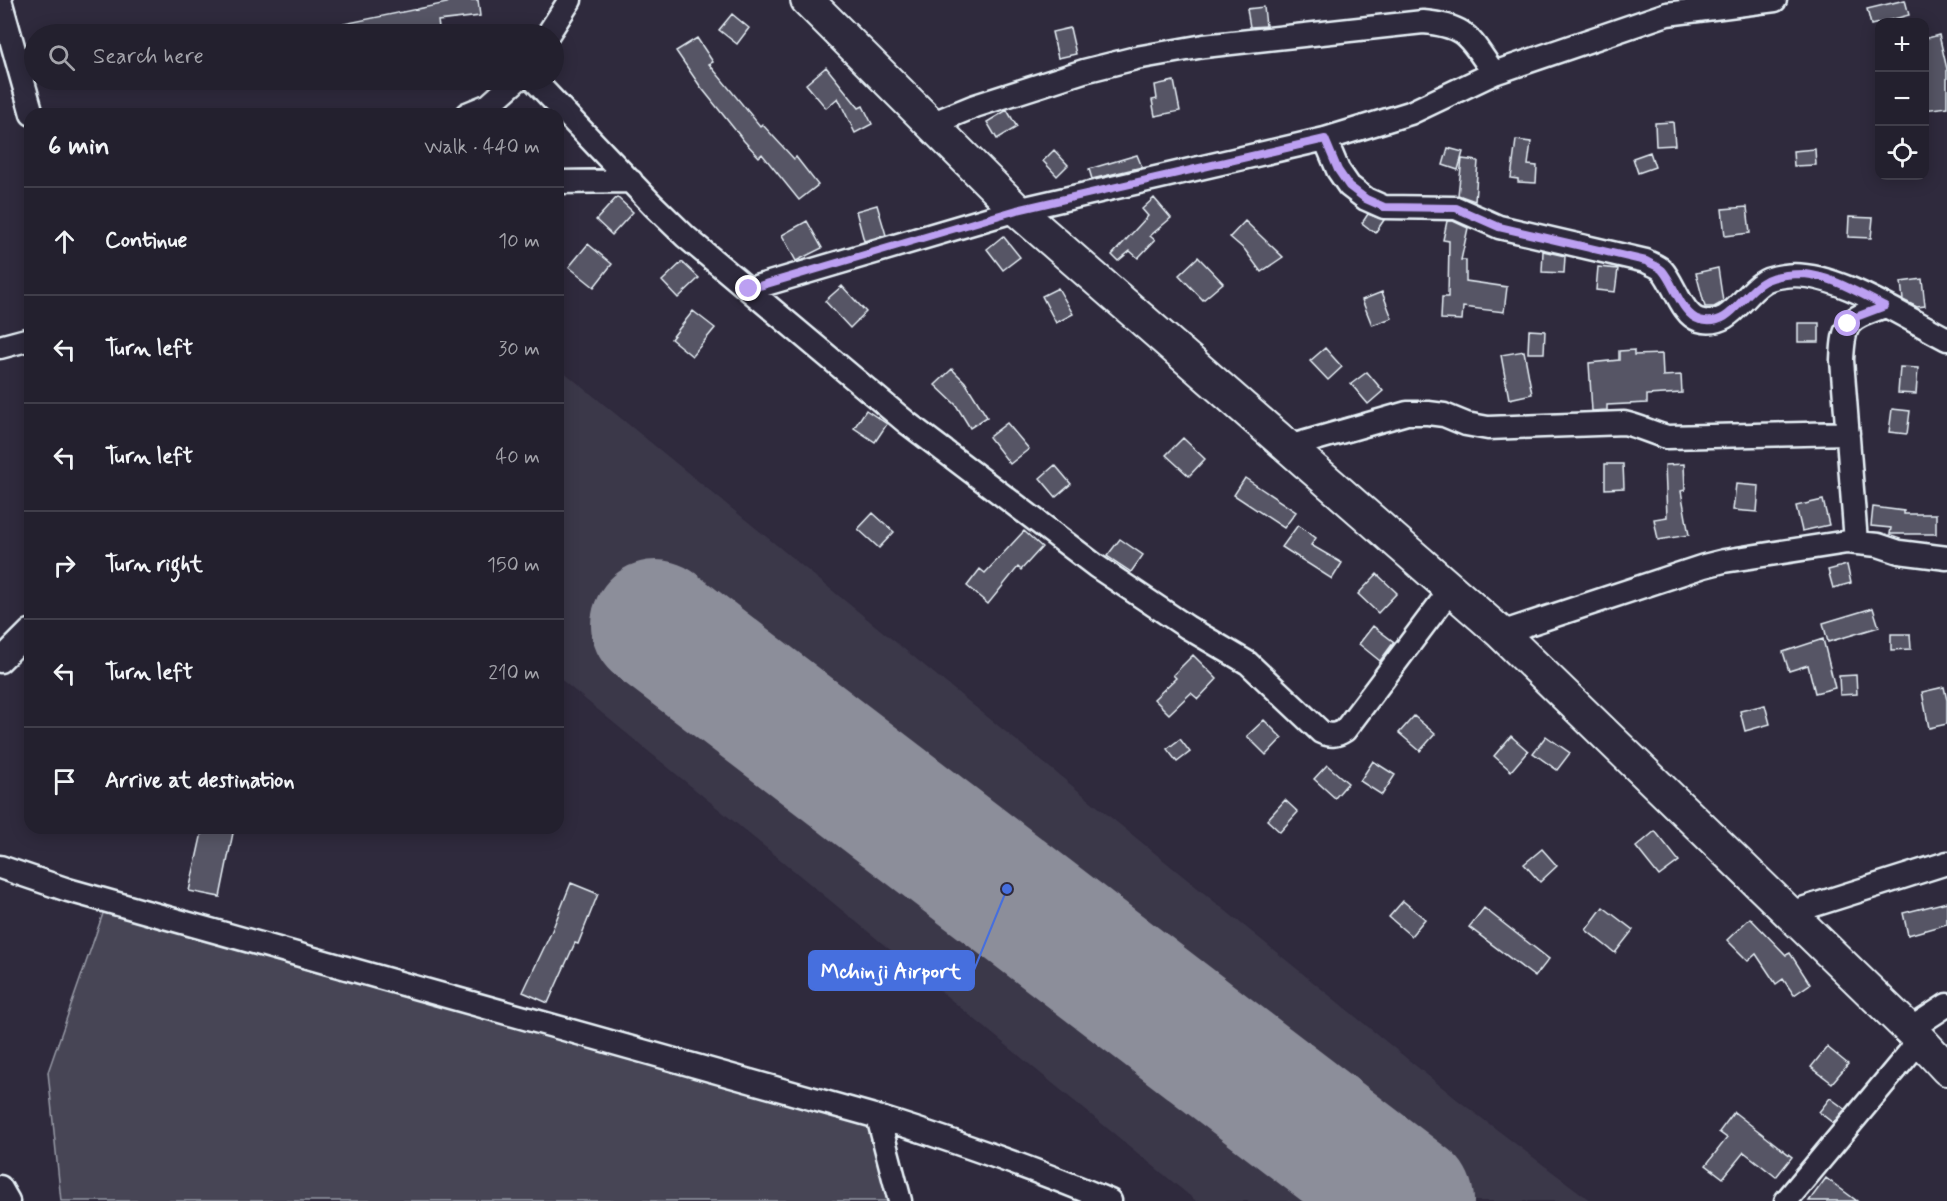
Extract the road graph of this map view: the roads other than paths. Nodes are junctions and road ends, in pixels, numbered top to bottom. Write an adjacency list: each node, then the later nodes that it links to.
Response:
1 (0, 0): 7 (street)
2 (570, 0): 5 (street)
3 (807, 0): 15 (street)
4 (1773, 0): 6 (street)
5 (554, 24)
6 (1494, 73): 15 (street); 16 (street)
7 (24, 86)
8 (25, 90): 11 (street)
9 (506, 90): 12 (street)
10 (544, 90): 13 (street)
11 (30, 108)
12 (482, 108)
13 (561, 108)
14 (564, 111): 17 (street)
15 (931, 124): 19 (street)
16 (1325, 139): 19 (street); 21 (street)
17 (631, 181): 18 (street); 20 (street)
18 (564, 182)
19 (1017, 210): 20 (street); 26 (street)
20 (749, 289): 29 (street)
21 (1885, 306): 22 (street); 25 (street)
22 (1947, 339)
23 (24, 341): 24 (street)
24 (0, 347)
25 (1848, 433): 26 (street); 27 (street)
26 (1288, 447): 29 (street)
27 (1856, 542): 28 (street); 30 (street)
28 (1947, 558)
29 (1451, 589): 30 (street)
30 (1501, 633): 35 (street)
31 (24, 637): 32 (street)
32 (0, 661)
33 (1947, 863): 35 (street)
34 (0, 867): 39 (street)
35 (1789, 913): 37 (street)
36 (1947, 1005): 37 (street)
37 (1914, 1035): 38 (street); 44 (street)
38 (1947, 1069)
39 (878, 1117): 42 (street); 43 (street)
40 (0, 1187): 41 (street)
41 (8, 1201)
42 (900, 1201)
43 (1110, 1201)
44 (1786, 1201)

